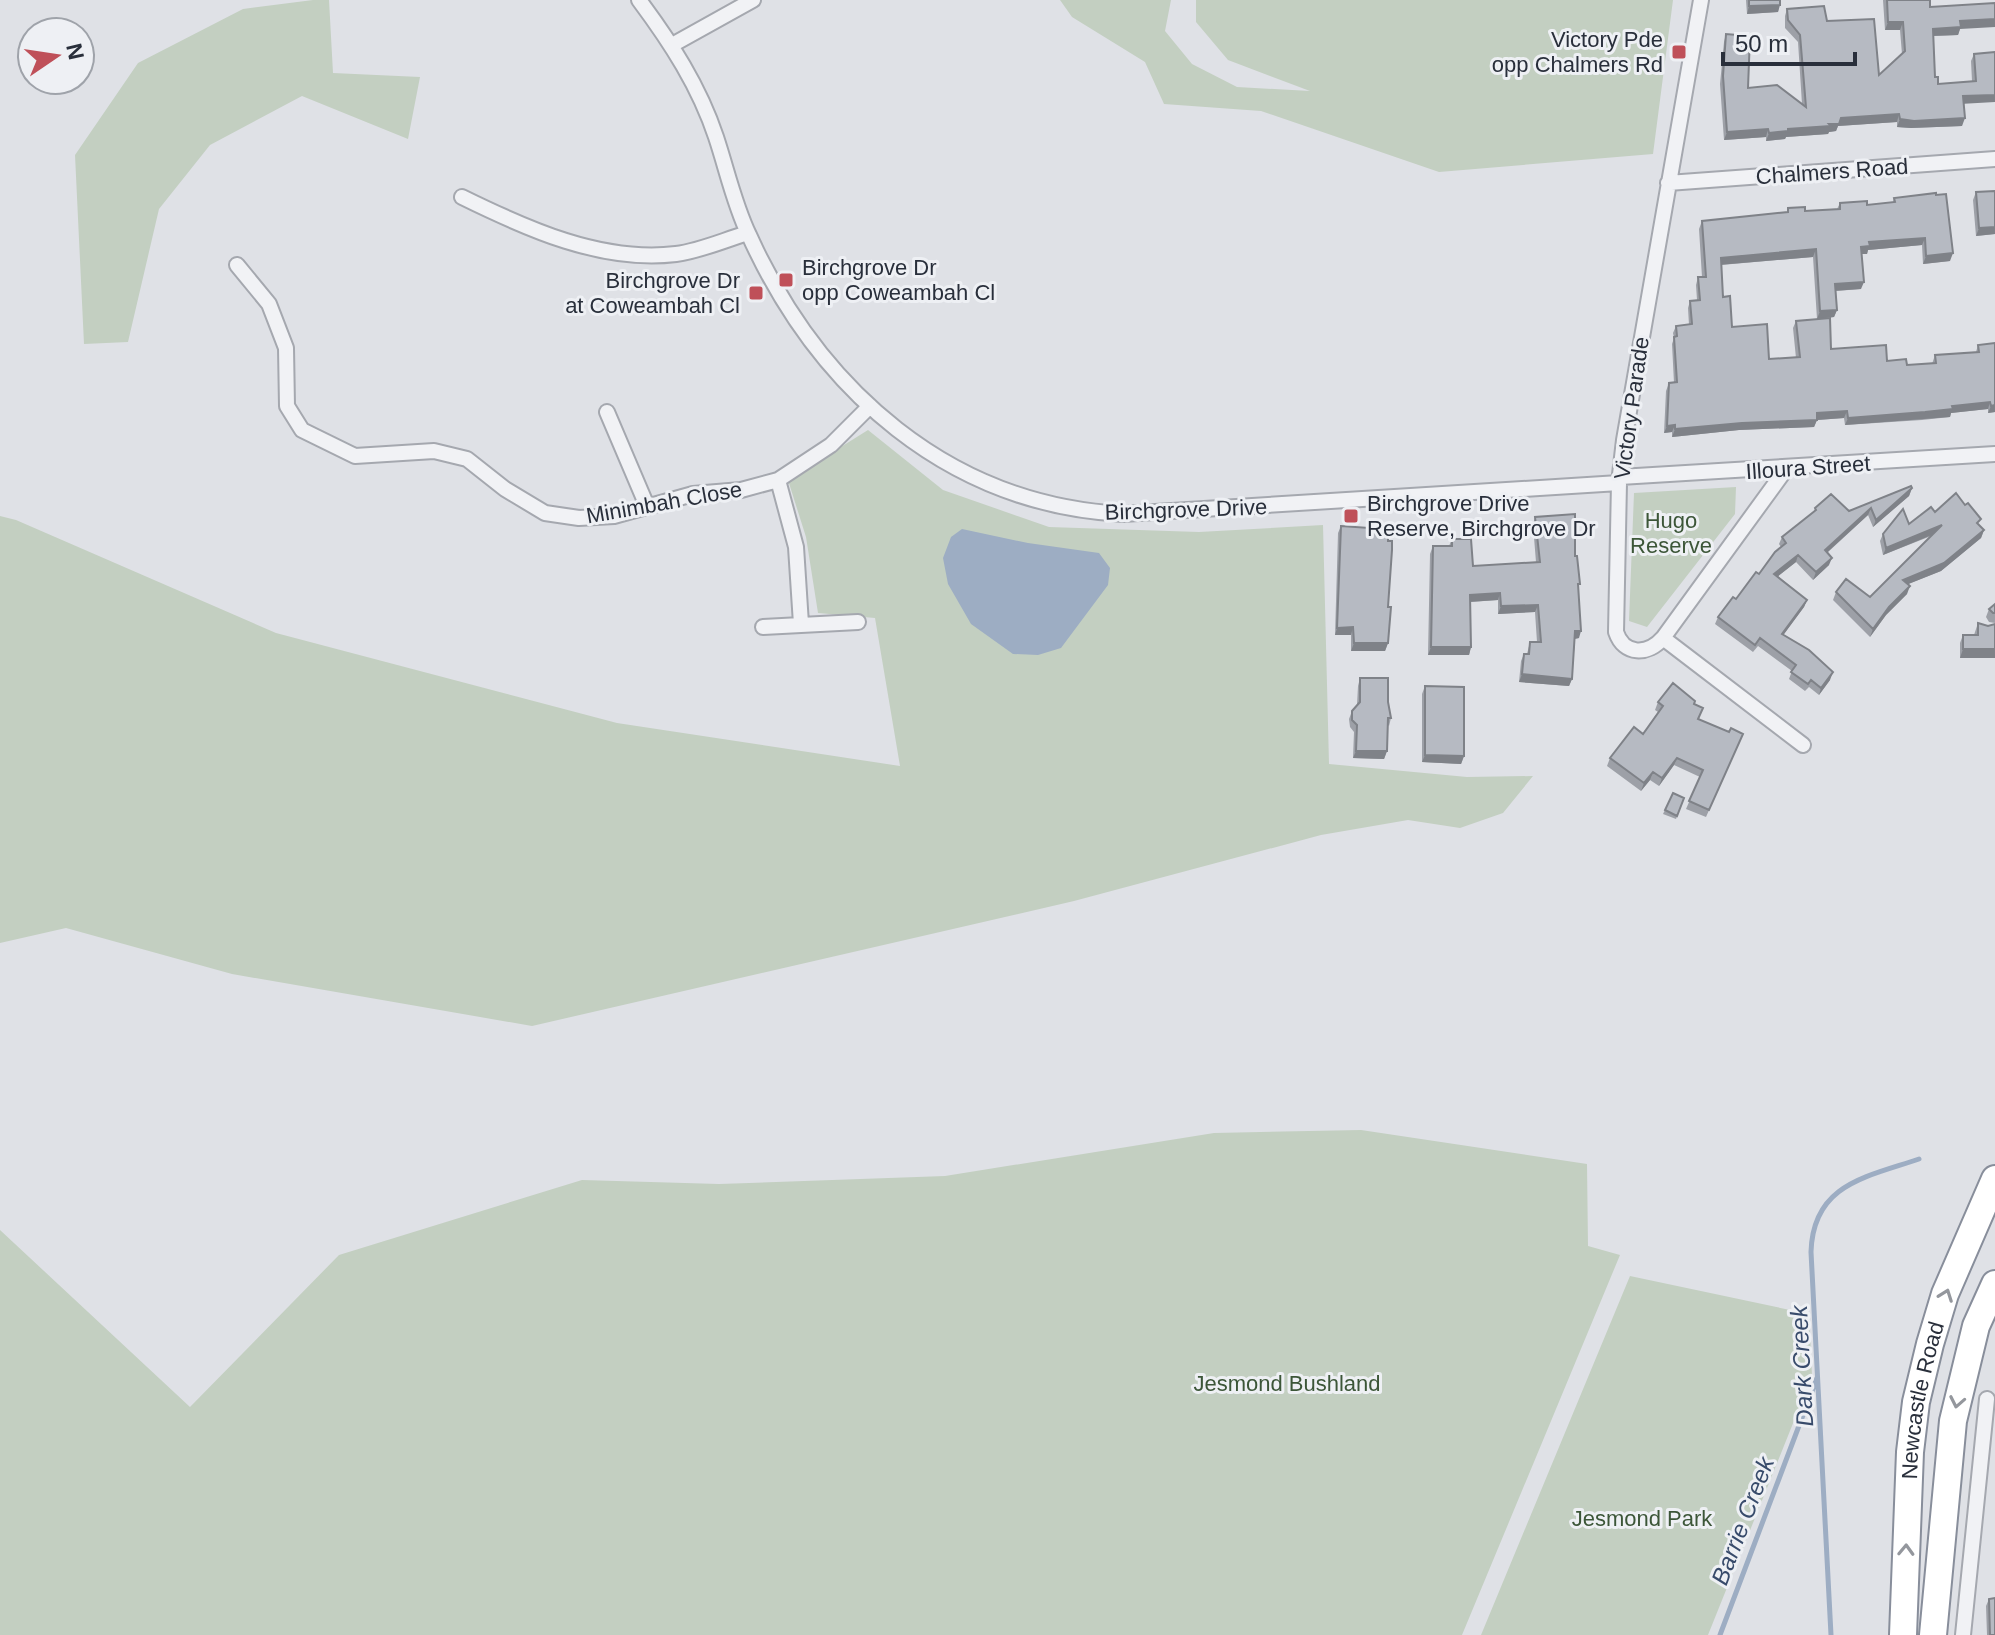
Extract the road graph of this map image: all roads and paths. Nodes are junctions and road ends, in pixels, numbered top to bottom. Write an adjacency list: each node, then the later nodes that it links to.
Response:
1 (639, 0): 4 (street, Birchgrove Drive)
2 (753, 0): 4 (street)
3 (1701, 0): 6 (street, Victory Parade)
4 (672, 45): 8 (street, Birchgrove Drive)
5 (1995, 159): 6 (street, Chalmers Road)
6 (1668, 183): 15 (street, Victory Parade)
7 (462, 197): 8 (street)
8 (748, 233): 10 (street, Birchgrove Drive)
9 (237, 265): 16 (street, Minimbah Close)
10 (870, 406): 14 (street, Minimbah Close); 15 (street, Birchgrove Drive)
11 (607, 412): 16 (street)
12 (1995, 454): 13 (street, Illoura Street)
13 (1786, 469): 15 (street, Illoura Street); 20 (street)
14 (778, 480): 16 (street, Minimbah Close); 18 (street)
15 (1620, 480): 20 (street, Victory Parade)
16 (647, 506)
17 (858, 622): 18 (street)
18 (801, 624): 19 (street)
19 (763, 627)
20 (1663, 638): 21 (street)
21 (1803, 745)
22 (1995, 1179): 23 (highway, Newcastle Road)
23 (1986, 1210): 28 (highway, Newcastle Road, one-way to 23)
24 (1995, 1284): 26 (highway, Newcastle Road)
25 (1995, 1301): 26 (highway)
26 (1976, 1326): 29 (highway, Newcastle Road, one-way to 29)
27 (1987, 1399): 30 (street)
28 (1903, 1635)
29 (1933, 1635)
30 (1963, 1635)

